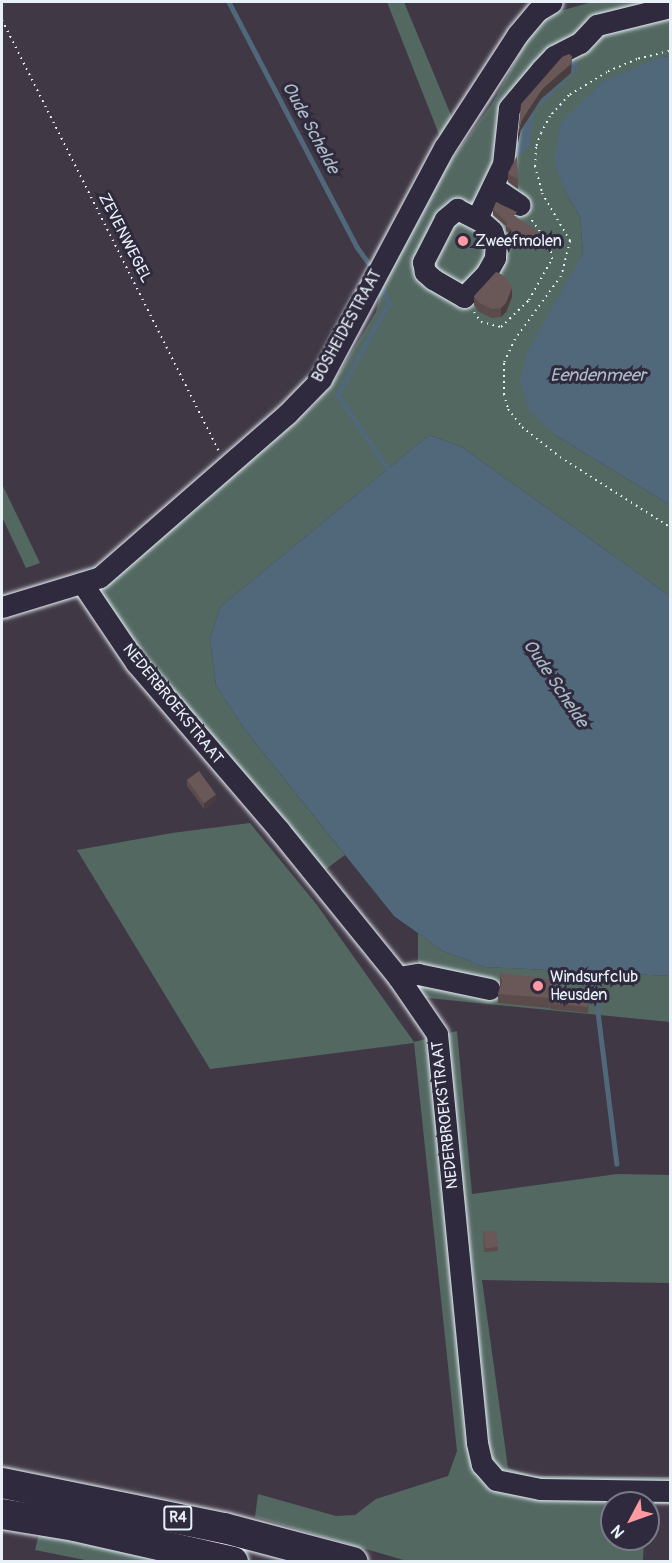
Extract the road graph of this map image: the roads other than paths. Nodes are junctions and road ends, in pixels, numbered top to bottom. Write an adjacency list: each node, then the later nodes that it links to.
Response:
1 (552, 2): 6 (street, BOSHEIDESTRAAT)
2 (670, 7): 3 (street)
3 (493, 187): 4 (street); 5 (street)
4 (521, 209)
5 (477, 218): 5 (street)
6 (82, 583): 7 (street, BOSHEIDESTRAAT); 8 (street, NEDERBROEKSTRAAT)
7 (2, 607)
8 (398, 977): 9 (street); 11 (street, NEDERBROEKSTRAAT)
9 (489, 989)
10 (2, 1483): 14 (highway, R4)
11 (670, 1491)
12 (2, 1514): 13 (highway, R4)
13 (233, 1562)
14 (353, 1562)

